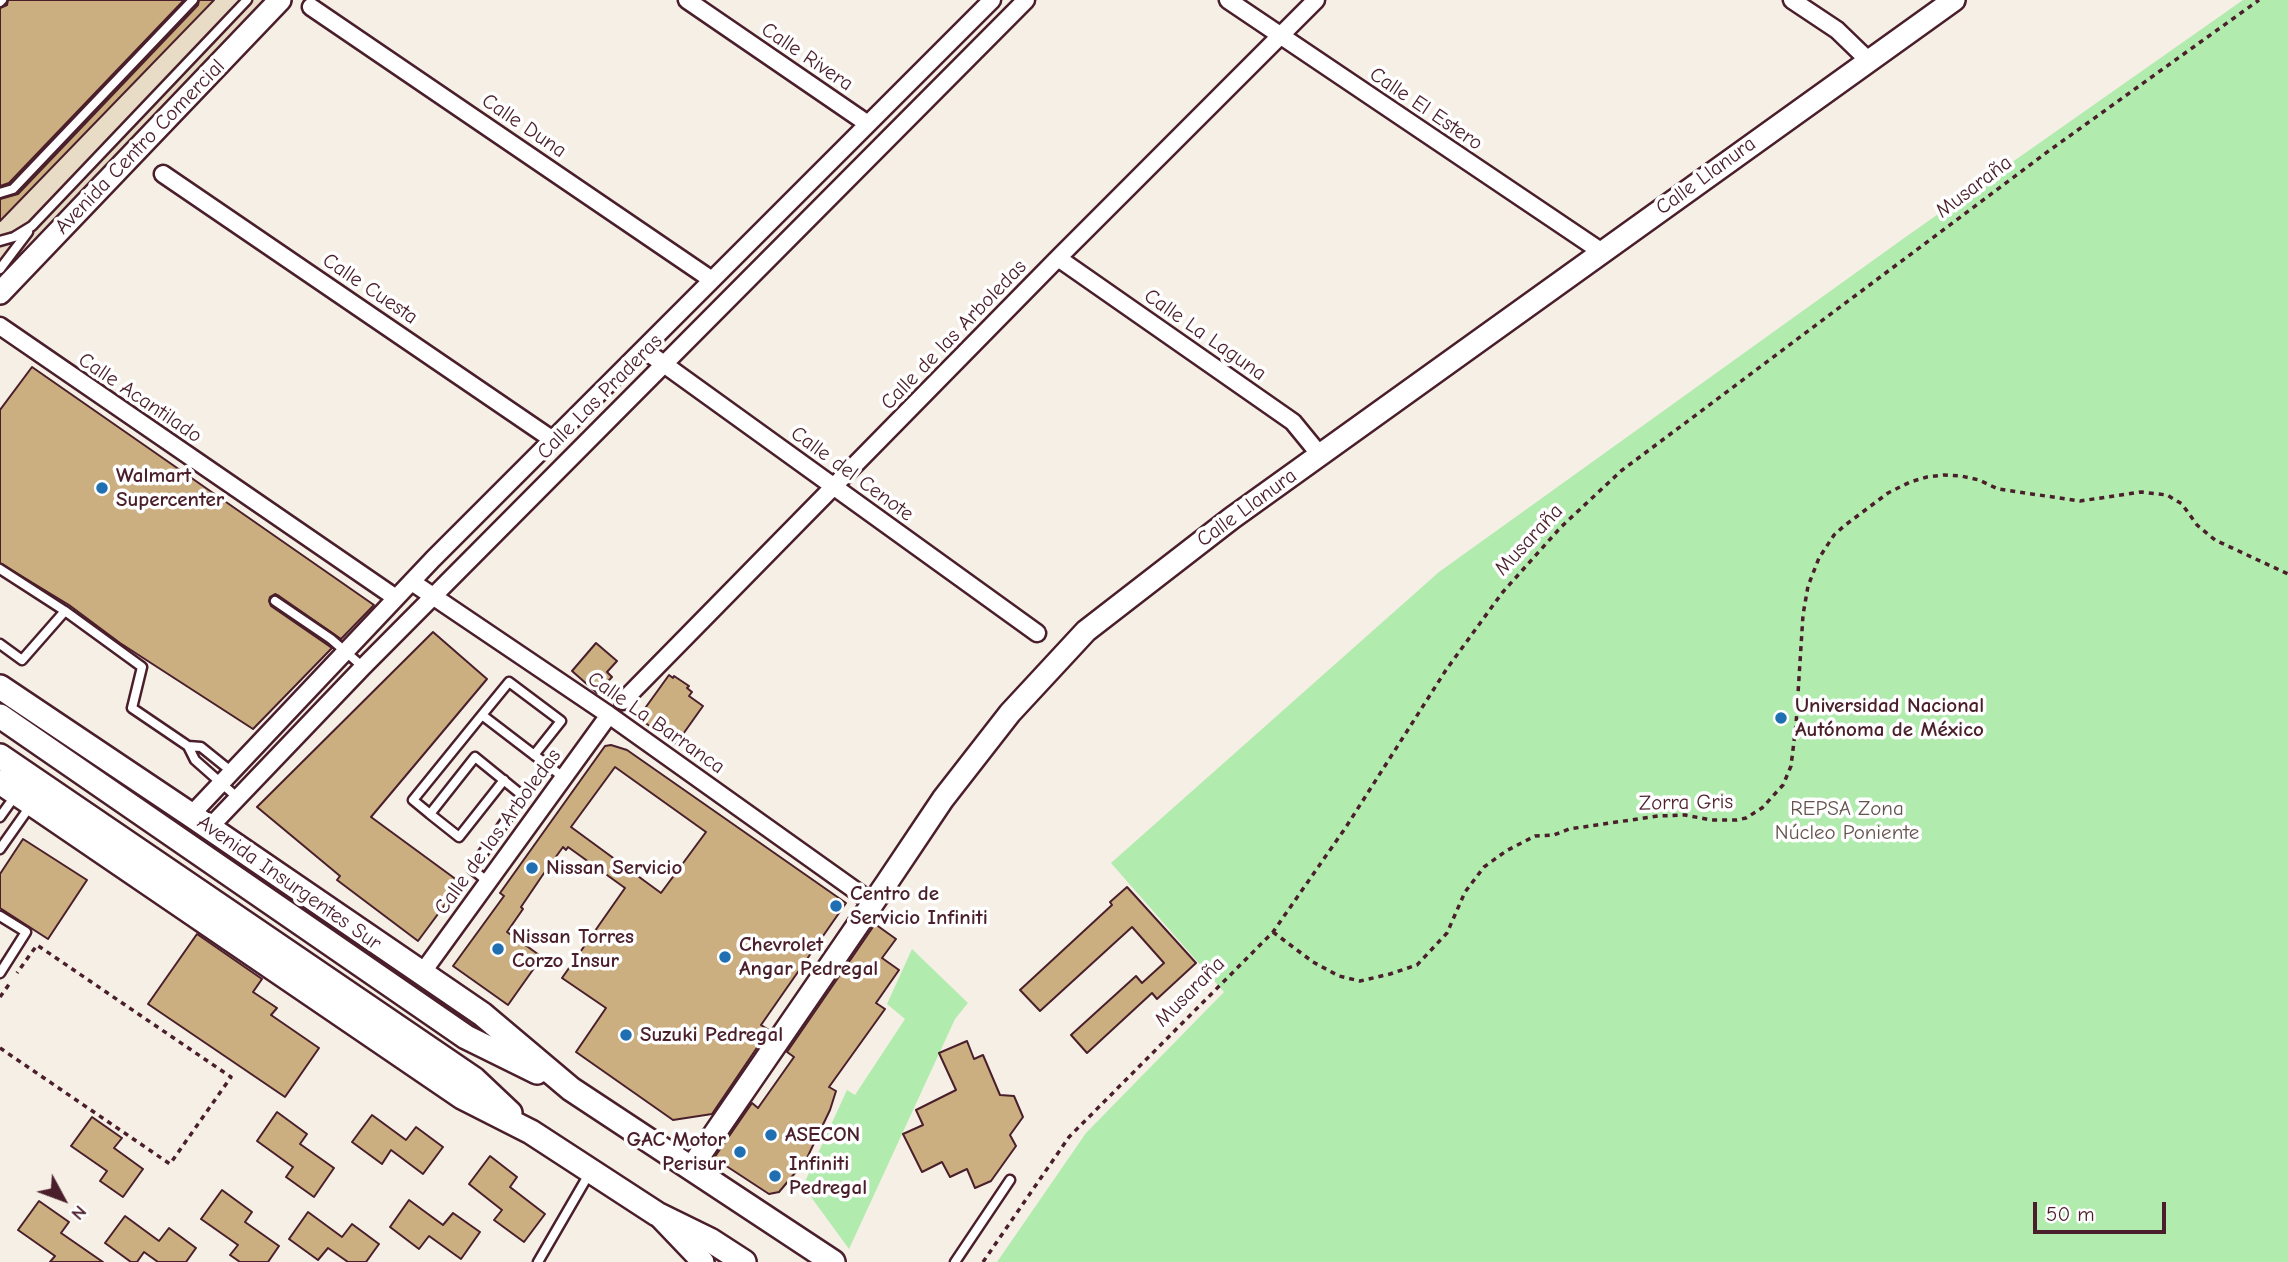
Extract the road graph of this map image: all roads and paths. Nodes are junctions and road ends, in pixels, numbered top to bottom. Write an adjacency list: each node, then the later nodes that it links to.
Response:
1 (193, 0): 17 (lane)
2 (247, 0): 18 (lane)
3 (280, 0): 24 (street, Avenida Centro Comercial)
4 (687, 0): 15 (street, Calle Rivera)
5 (992, 0): 15 (street, Calle Las Praderas)
6 (1026, 0): 27 (street, Calle Las Praderas)
7 (1228, 0): 13 (street, Calle El Estero)
8 (1316, 0): 13 (street, Calle de las Arboledas)
9 (1792, 0): 14 (street)
10 (1954, 0): 14 (street, Calle Llanura)
11 (2259, 0): 64 (path, Musaraña)
12 (311, 7): 23 (street, Calle Duna)
13 (1281, 36): 20 (street, Calle El Estero); 21 (street, Calle de las Arboledas)
14 (1868, 60): 20 (street, Calle Llanura)
15 (868, 124): 23 (street, Calle Las Praderas)
16 (163, 174): 28 (street, Calle Cuesta)
17 (0, 193)
18 (32, 226): 19 (lane); 22 (lane)
19 (0, 241)
20 (1602, 252): 29 (street, Calle Llanura)
21 (1058, 258): 29 (street, Calle La Laguna); 30 (street, Calle de las Arboledas)
22 (0, 269)
23 (712, 280): 26 (street, Calle Las Praderas)
24 (0, 293)
25 (0, 326): 35 (street, Calle Acantilado)
26 (643, 349): 27 (street, Calle del Cenote); 28 (street, Calle Las Praderas)
27 (663, 363): 30 (street, Calle del Cenote); 34 (street, Calle Las Praderas)
28 (553, 440): 33 (street, Calle Las Praderas)
29 (1320, 454): 62 (street, Calle Llanura)
30 (834, 488): 38 (street, Calle del Cenote); 43 (street, Calle de las Arboledas)
31 (0, 569): 37 (lane)
32 (2288, 574): 64 (path, Zorra Gris)
33 (412, 582): 34 (street, Calle La Barranca); 35 (street, Calle Las Praderas)
34 (435, 596): 41 (street, Calle Las Praderas); 45 (street, Calle La Barranca)
35 (396, 598): 40 (street, Calle Las Praderas)
36 (275, 601): 40 (lane)
37 (65, 611): 39 (lane); 48 (lane)
38 (1037, 633)
39 (0, 645)
40 (346, 652): 41 (lane); 47 (street, Calle Las Praderas)
41 (363, 667): 51 (street, Calle Las Praderas)
42 (0, 687): 59 (main road, Avenida Insurgentes Sur)
43 (623, 701)
44 (481, 715): 49 (lane); 49 (lane); 57 (lane)
45 (609, 715): 52 (street, Calle de las Arboledas); 62 (street, Calle La Barranca)
46 (0, 716): 69 (main road, Avenida Insurgentes Sur)
47 (258, 745): 51 (lane); 53 (street, Calle Las Praderas)
48 (188, 746): 53 (lane); 53 (lane)
49 (534, 755): 52 (lane)
50 (0, 756): 70 (main road)
51 (274, 760): 56 (street, Calle Las Praderas)
52 (563, 777): 61 (street, Calle de las Arboledas)
53 (227, 778): 56 (lane); 59 (street, Calle Las Praderas)
54 (504, 780): 57 (lane); 57 (lane); 61 (lane)
55 (16, 793): 58 (lane); 60 (lane); 70 (main road)
56 (238, 798): 59 (street, Calle Las Praderas)
57 (430, 814)
58 (0, 817)
59 (200, 822): 66 (main road, Avenida Insurgentes Sur)
60 (0, 849)
61 (487, 881): 66 (street, Calle de las Arboledas)
62 (873, 903): 71 (street, Calle Llanura)
63 (0, 916): 65 (lane)
64 (1273, 932): 80 (path, Musaraña)
65 (0, 973)
66 (422, 974): 69 (main road, Avenida Insurgentes Sur)
67 (0, 997): 68 (path)
68 (0, 1048)
69 (571, 1089): 71 (main road, Avenida Insurgentes Sur)
70 (531, 1132): 72 (main road)
71 (691, 1168): 78 (main road, Avenida Insurgentes Sur)
72 (591, 1172): 74 (main road); 75 (lane)
73 (1010, 1180): 79 (lane)
74 (657, 1214): 76 (street); 77 (main road)
75 (538, 1262)
76 (703, 1262)
77 (744, 1262)
78 (832, 1262)
79 (955, 1262)
80 (984, 1262)

